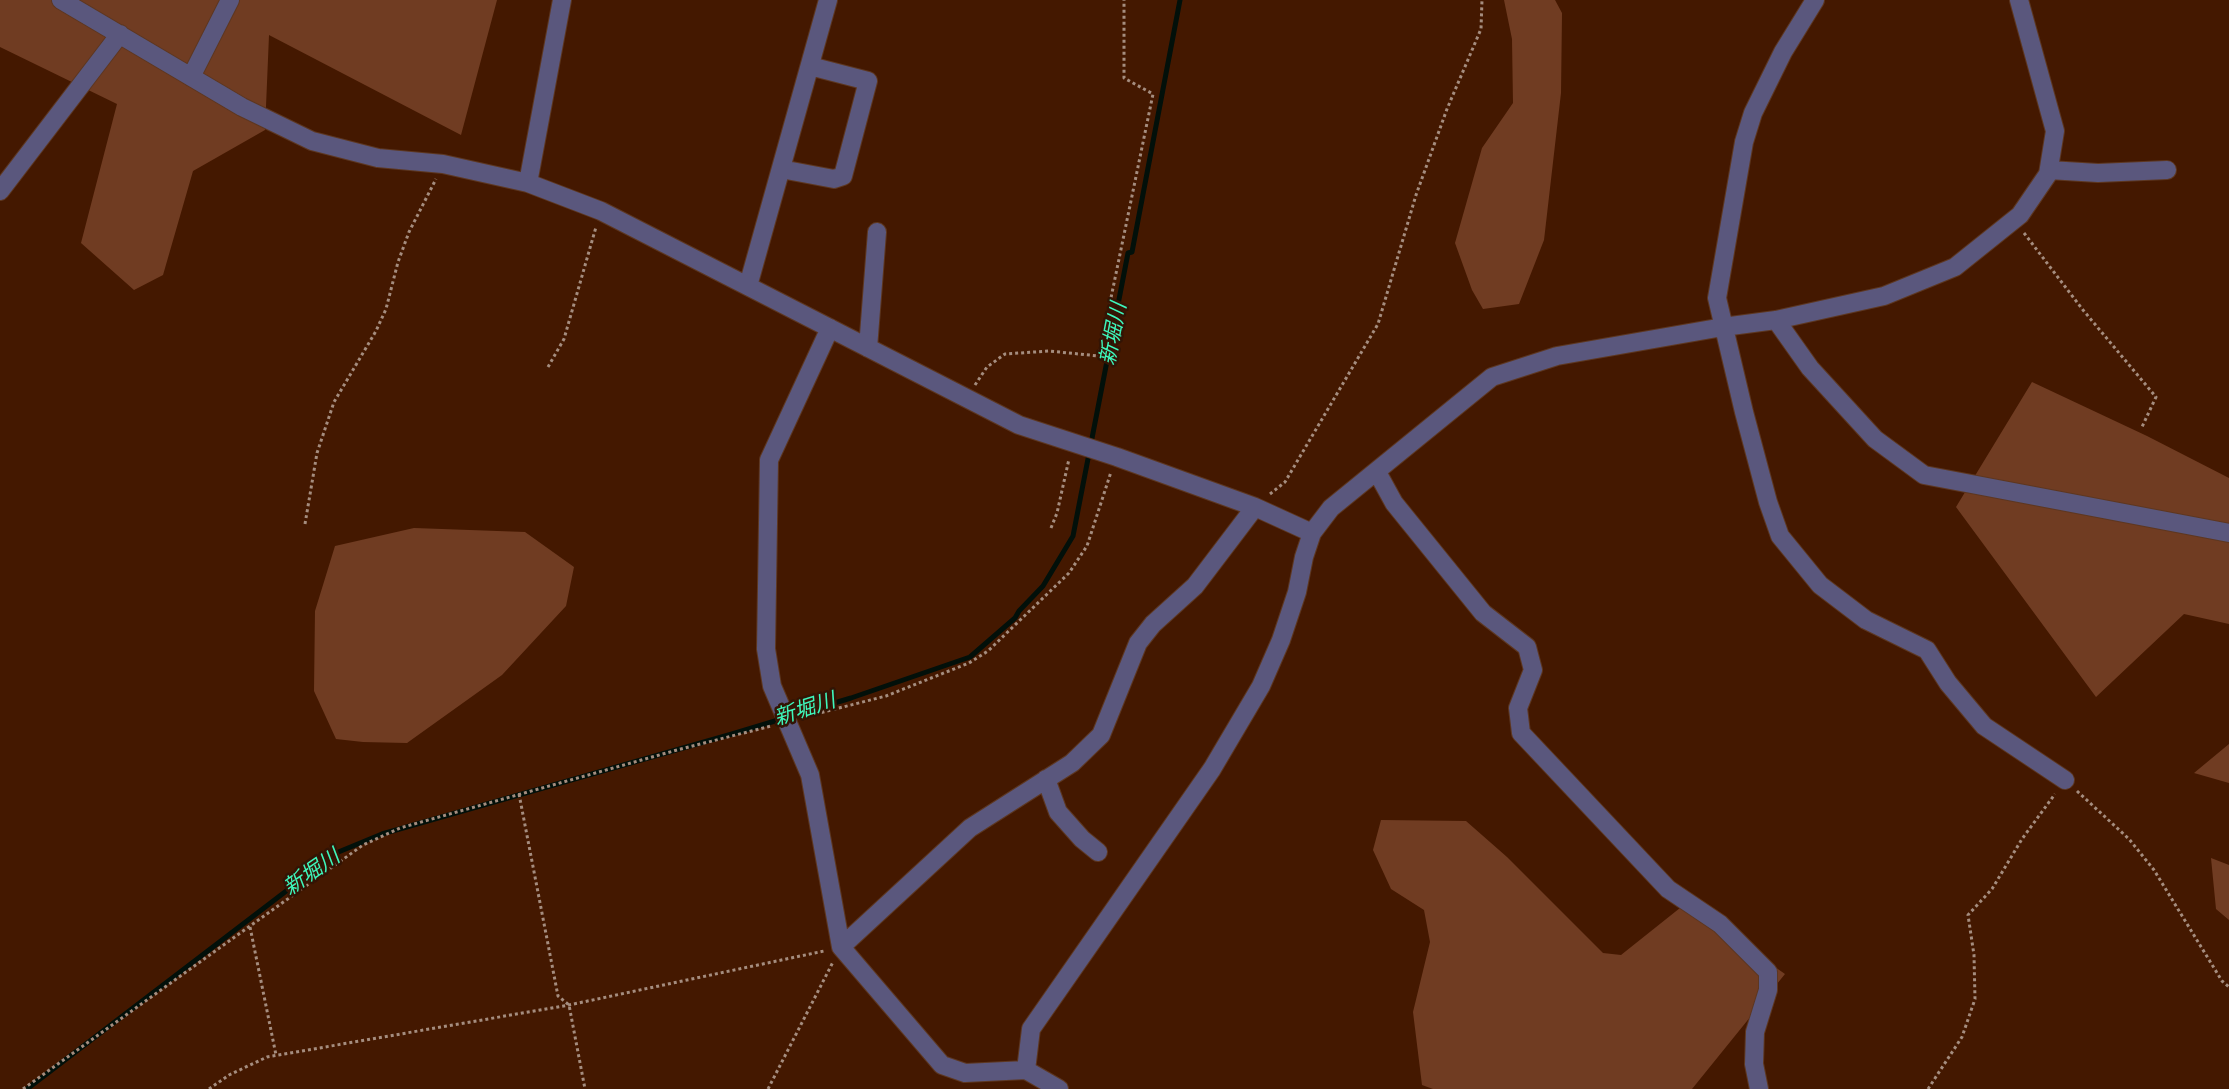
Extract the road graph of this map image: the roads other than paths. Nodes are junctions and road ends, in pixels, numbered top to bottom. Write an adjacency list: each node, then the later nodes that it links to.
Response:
1 (61, 0): 7 (street)
2 (230, 0): 9 (street)
3 (562, 0): 13 (street)
4 (828, 0): 8 (street)
5 (1815, 0): 18 (street)
6 (2019, 0): 11 (street)
7 (120, 34): 9 (street); 14 (street)
8 (810, 66): 10 (street); 10 (street)
9 (191, 77): 13 (street)
10 (781, 169): 16 (street)
11 (2049, 170): 12 (street); 17 (street)
12 (2167, 170)
13 (528, 183): 16 (street)
14 (0, 191)
15 (877, 232): 20 (street)
16 (748, 286): 19 (street)
17 (1776, 320): 18 (street); 23 (street)
18 (1723, 327): 21 (street); 26 (street)
19 (830, 328): 20 (street); 28 (street)
20 (868, 348): 22 (street)
21 (1377, 472): 24 (street); 31 (street)
22 (1255, 507): 24 (street); 25 (street)
23 (2229, 533)
24 (1312, 534): 29 (street)
25 (1046, 779): 27 (street); 28 (street)
26 (2065, 780)
27 (1098, 852)
28 (840, 947): 29 (street)
29 (1026, 1070): 30 (street)
30 (1059, 1089)
31 (1759, 1089)

